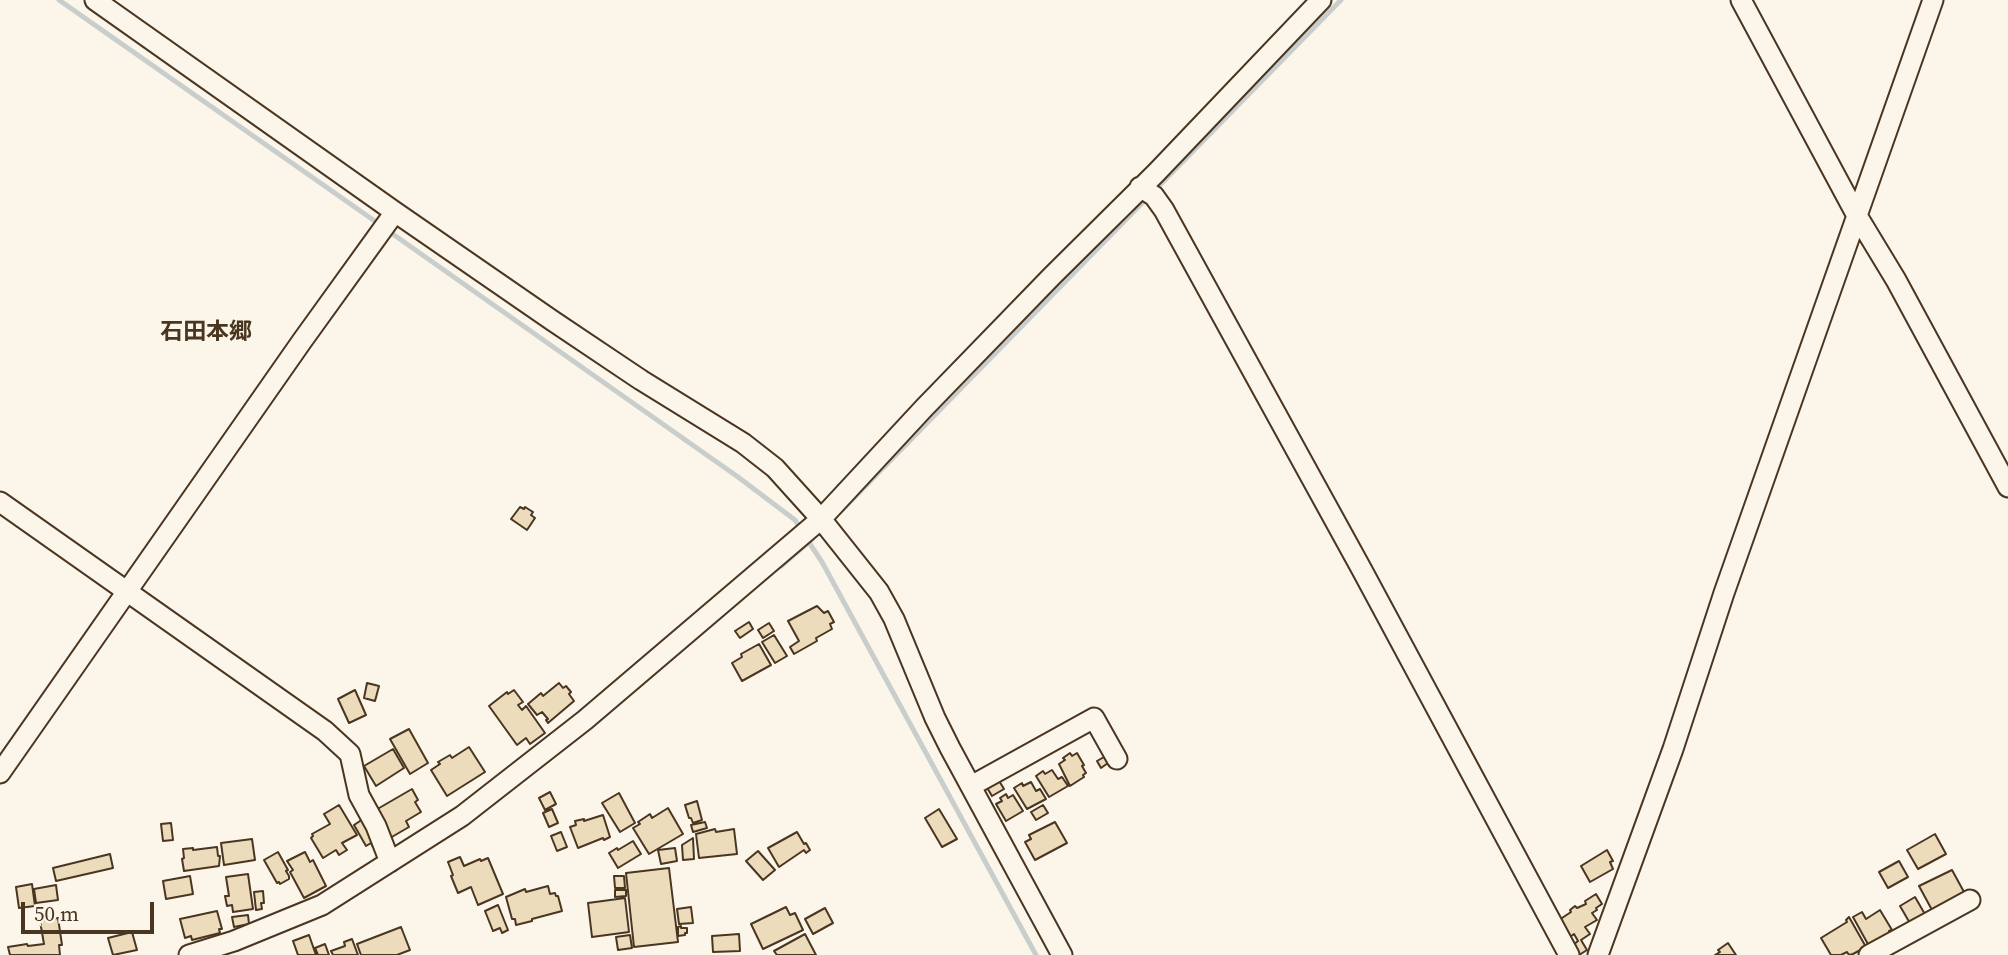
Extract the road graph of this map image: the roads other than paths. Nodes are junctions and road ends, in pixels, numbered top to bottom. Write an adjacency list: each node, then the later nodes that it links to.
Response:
1 (95, 0): 6 (street)
2 (1321, 0): 5 (street)
3 (1741, 0): 7 (street)
4 (1933, 0): 7 (street)
5 (1140, 187): 10 (street); 19 (street)
6 (395, 212): 10 (street); 11 (street)
7 (1856, 214): 8 (street); 20 (street)
8 (2008, 487)
9 (0, 502): 11 (street)
10 (821, 519): 14 (street); 15 (street)
11 (127, 591): 13 (street); 15 (street)
12 (1117, 758): 14 (street)
13 (0, 773)
14 (971, 786): 18 (street)
15 (390, 862): 17 (street)
16 (1970, 900): 21 (street)
17 (189, 955)
18 (1062, 955)
19 (1569, 955)
20 (1598, 955)
21 (1870, 955)

